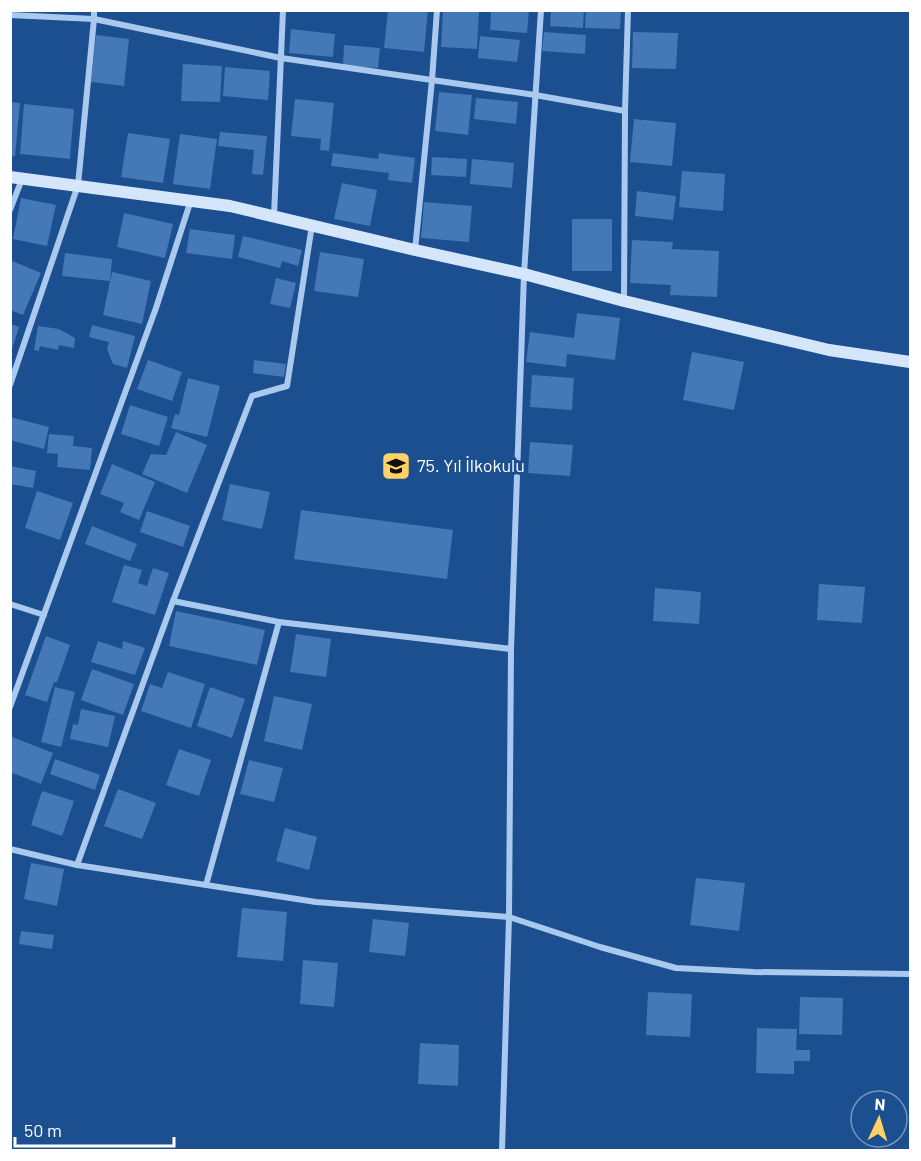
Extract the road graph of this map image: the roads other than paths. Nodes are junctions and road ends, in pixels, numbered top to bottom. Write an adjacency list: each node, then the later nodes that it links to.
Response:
1 (94, 10): 7 (street)
2 (283, 10): 8 (street)
3 (437, 10): 9 (street)
4 (541, 10): 10 (street)
5 (628, 10): 11 (street)
6 (10, 15): 7 (street)
7 (94, 19): 8 (street); 13 (street)
8 (281, 58): 9 (street); 16 (street)
9 (432, 80): 10 (street); 18 (street)
10 (535, 95): 11 (street); 19 (street)
11 (625, 111): 20 (street)
12 (16, 178): 13 (street); 15 (street)
13 (78, 185): 14 (street); 22 (street)
14 (191, 201): 16 (street); 25 (street)
15 (10, 210)
16 (274, 216): 17 (street)
17 (312, 225): 18 (street); 23 (street)
18 (415, 250): 19 (street)
19 (524, 274): 20 (street); 27 (street)
20 (624, 301): 21 (street)
21 (910, 362)
22 (10, 385)
23 (173, 601): 26 (street); 30 (street)
24 (10, 604): 25 (street)
25 (44, 615): 28 (street)
26 (279, 622): 27 (street); 31 (street)
27 (511, 649): 32 (street)
28 (10, 707)
29 (10, 849): 30 (street)
30 (77, 865): 31 (street)
31 (206, 885): 32 (street)
32 (508, 917): 33 (street); 34 (street)
33 (910, 974)
34 (502, 1150)

